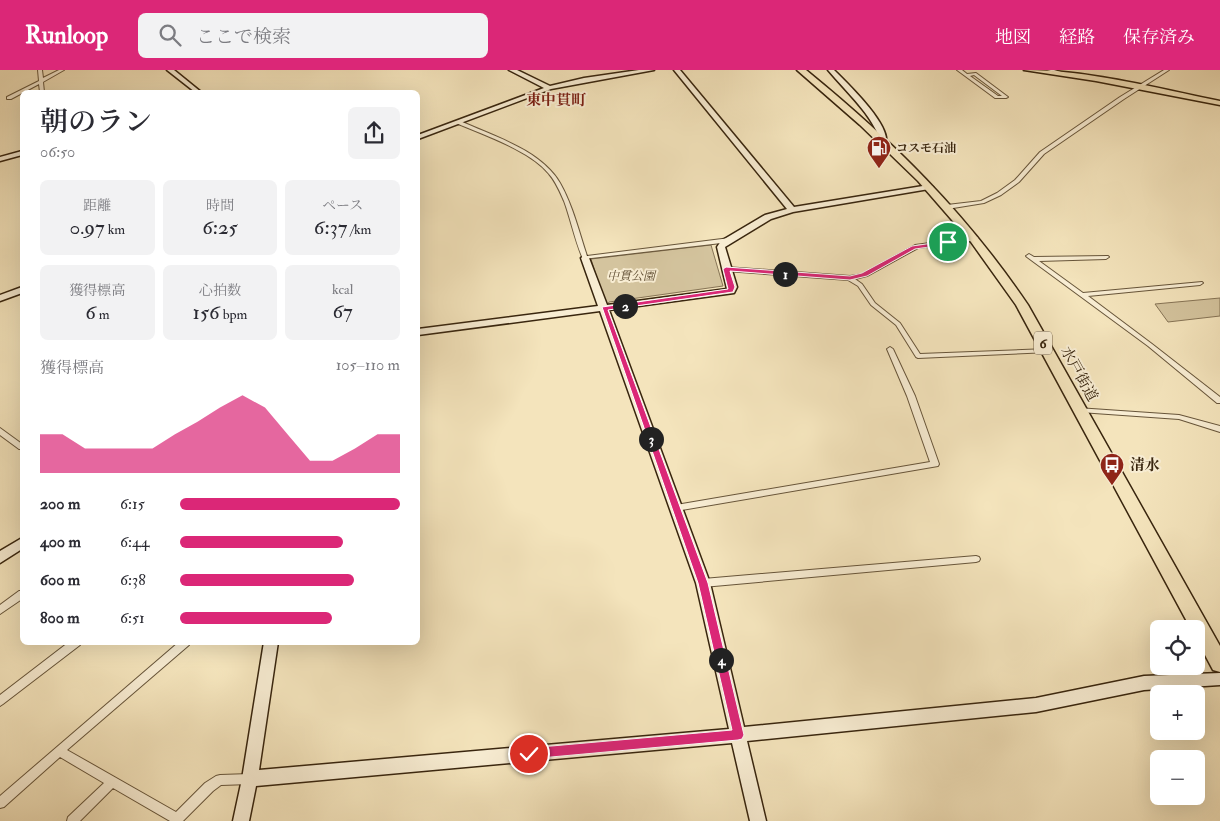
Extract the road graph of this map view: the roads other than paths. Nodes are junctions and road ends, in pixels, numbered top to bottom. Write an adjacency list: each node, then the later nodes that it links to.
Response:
1 (52, 70): 13 (street)
2 (62, 70): 16 (street)
3 (170, 70): 21 (street)
4 (512, 70): 18 (street)
5 (651, 70): 18 (street)
6 (677, 70): 32 (street)
7 (801, 70): 27 (highway, 水戸街道 / 6)
8 (831, 70): 27 (street)
9 (959, 70): 15 (street)
10 (1027, 70): 14 (main road)
11 (1049, 70): 14 (street)
12 (1167, 70): 17 (street)
13 (40, 71): 16 (street)
14 (1067, 74): 17 (main road)
15 (966, 75): 15 (street)
16 (40, 81): 19 (street); 20 (street)
17 (1140, 87): 24 (main road); 31 (street)
18 (549, 88): 25 (street)
19 (24, 90)
20 (42, 90)
21 (195, 90)
22 (20, 92): 23 (street)
23 (9, 98)
24 (1220, 103)
25 (458, 122): 26 (street); 36 (street)
26 (420, 136)
27 (884, 142): 30 (highway, 水戸街道 / 6)
28 (20, 154): 29 (street)
29 (0, 159)
30 (929, 187): 31 (highway, 水戸街道 / 6); 32 (street)
31 (947, 207): 34 (highway, 水戸街道 / 6)
32 (792, 210): 33 (street)
33 (730, 240): 36 (street); 37 (street)
34 (976, 240): 38 (street); 46 (highway, 水戸街道 / 6)
35 (1106, 257): 41 (street)
36 (585, 258): 43 (street)
37 (726, 269): 38 (street); 43 (street)
38 (850, 278): 46 (street)
39 (1200, 283): 41 (street)
40 (20, 291): 42 (street)
41 (1082, 295): 47 (street)
42 (0, 298)
43 (604, 308): 44 (street); 52 (street)
44 (420, 332)
45 (890, 350): 52 (street)
46 (1048, 351): 48 (highway, 水戸街道 / 6)
47 (1220, 400)
48 (1080, 410): 49 (street); 62 (highway, 水戸街道 / 6)
49 (1220, 430)
50 (2, 436): 51 (street)
51 (20, 446)
52 (676, 508): 56 (street)
53 (20, 544): 54 (street)
54 (0, 558)
55 (976, 559): 56 (street)
56 (703, 583): 65 (street)
57 (20, 595): 58 (street)
58 (0, 610)
59 (73, 645): 64 (street)
60 (183, 645): 66 (street)
61 (271, 645): 67 (street)
62 (1220, 664)
63 (1220, 679): 65 (street)
64 (0, 701)
65 (738, 735): 67 (street); 73 (street)
66 (59, 752): 68 (street); 69 (street)
67 (250, 779): 70 (street); 72 (street)
68 (112, 782): 70 (street); 71 (street)
69 (0, 802)
70 (176, 820)
71 (72, 821)
72 (241, 821)
73 (758, 821)

